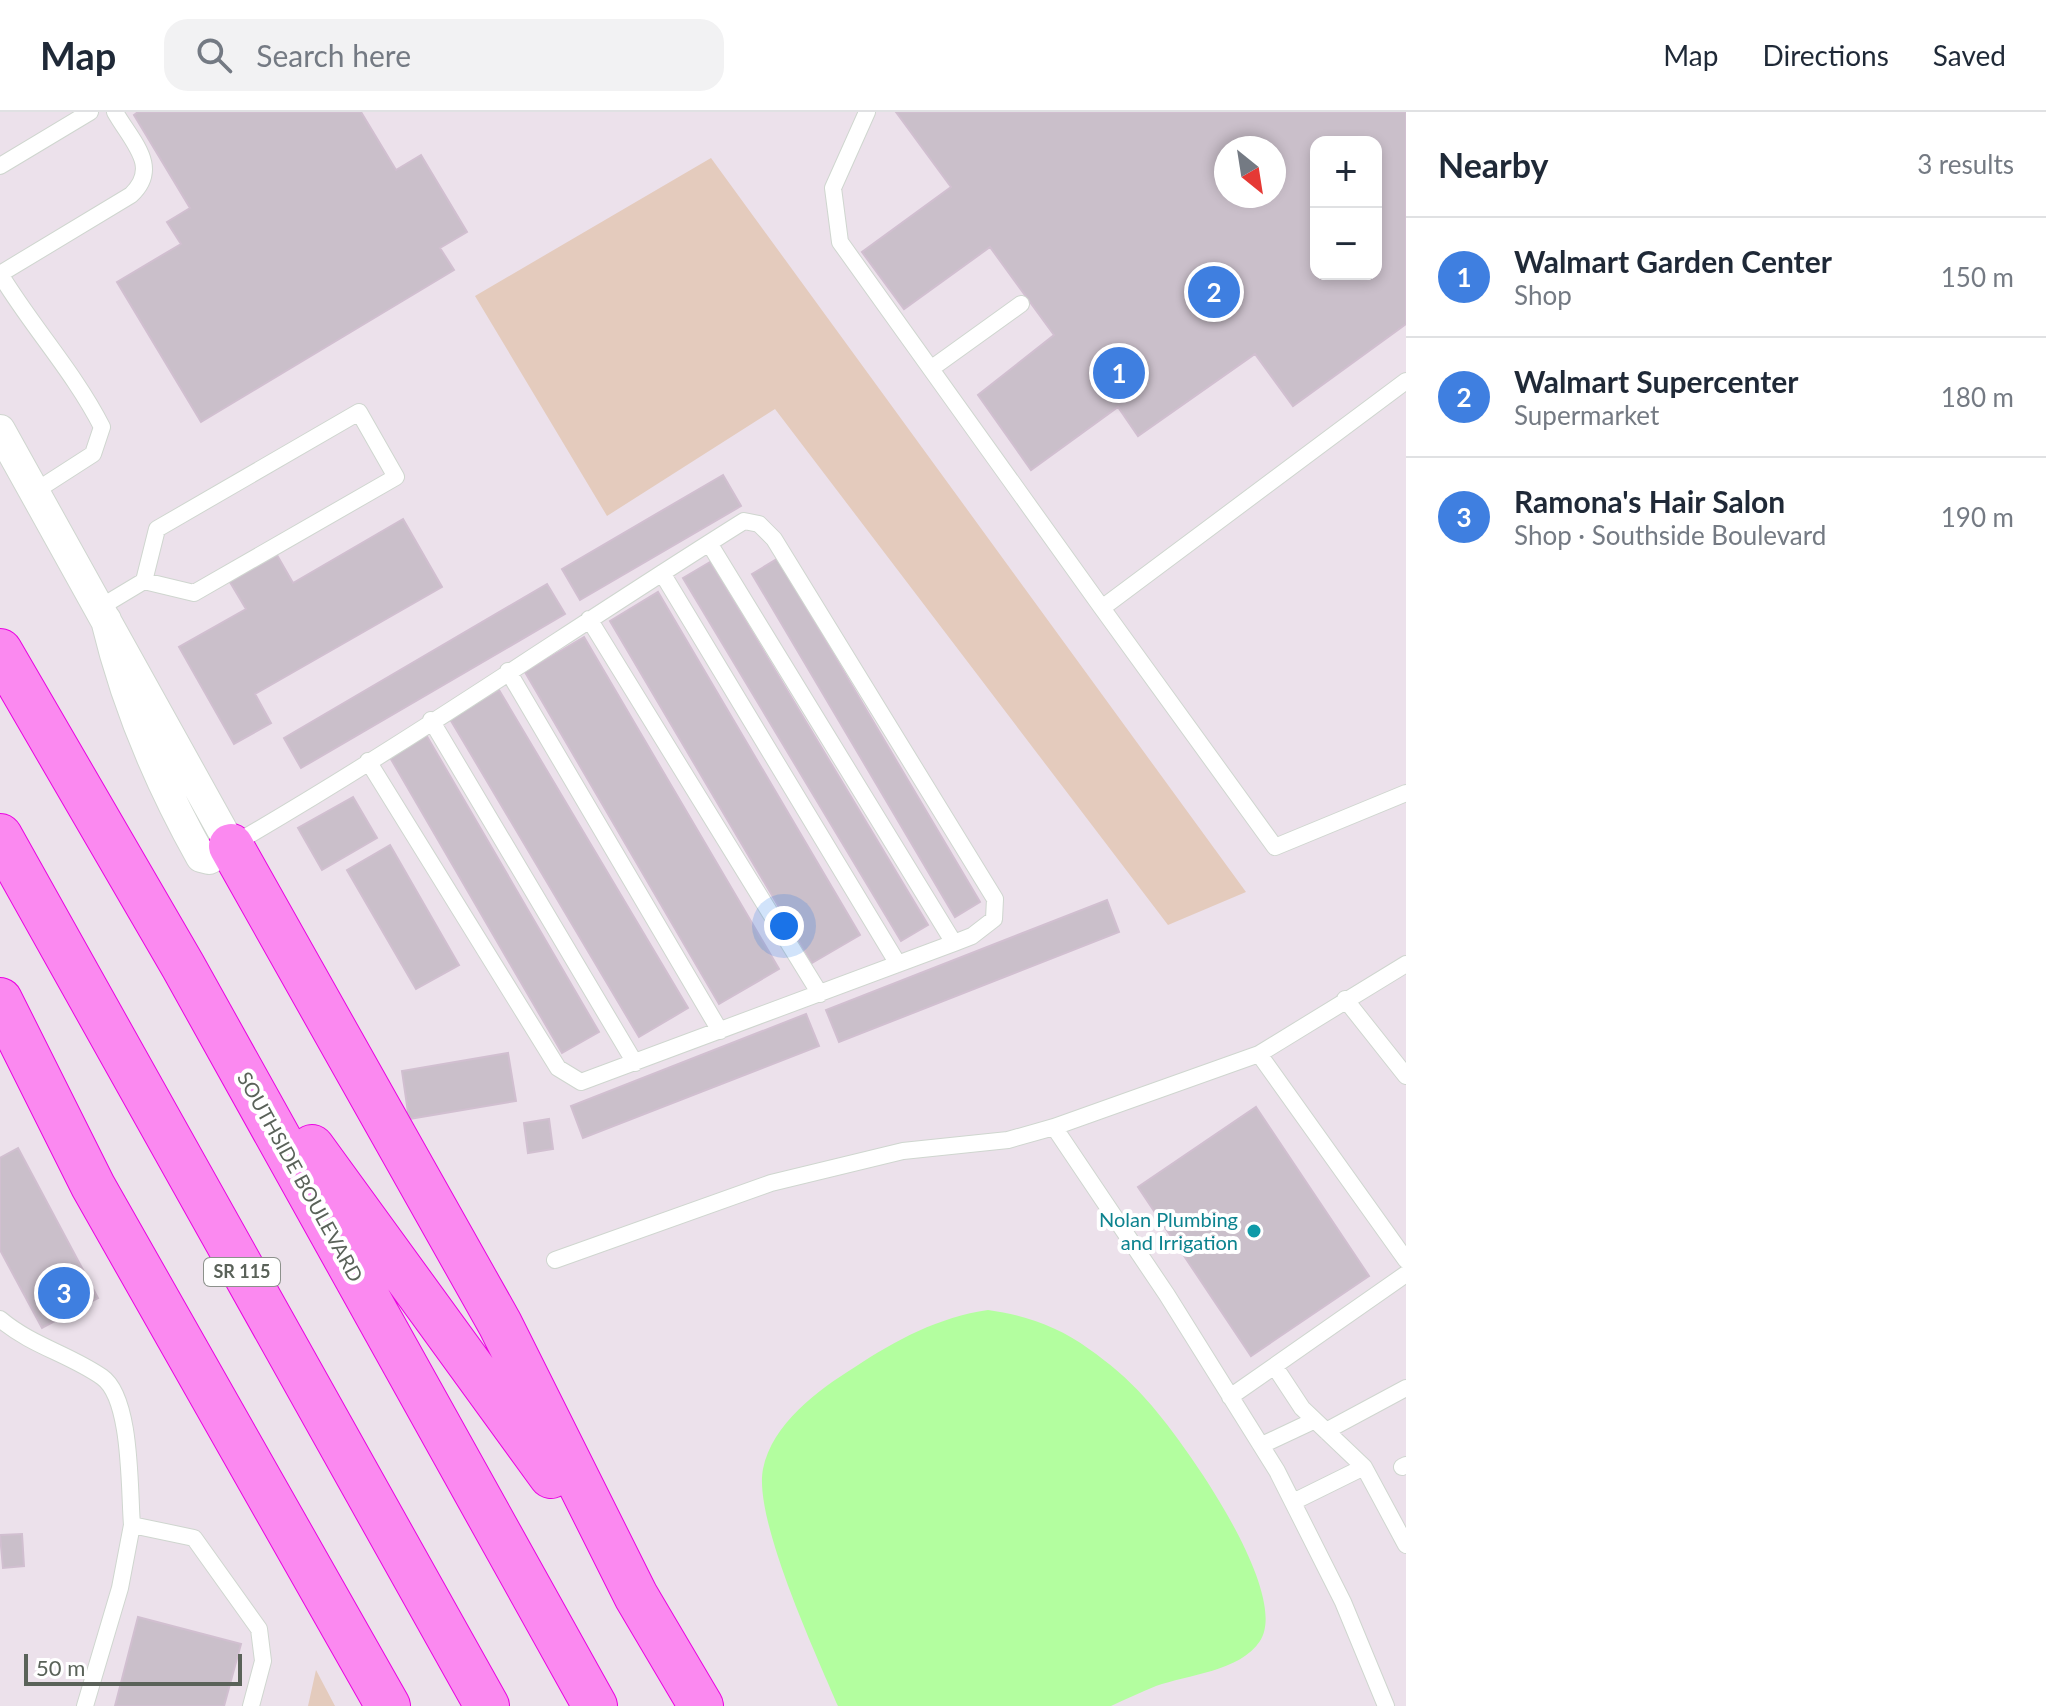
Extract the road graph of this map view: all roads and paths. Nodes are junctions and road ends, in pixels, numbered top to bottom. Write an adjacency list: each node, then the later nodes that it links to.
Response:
1 (90, 112): 4 (lane)
2 (115, 112): 5 (lane)
3 (867, 112): 7 (lane)
4 (0, 166)
5 (0, 274): 10 (lane)
6 (1021, 304): 7 (lane)
7 (932, 368): 14 (lane)
8 (1406, 381): 14 (lane)
9 (0, 430): 10 (street)
10 (34, 492): 15 (street)
11 (709, 543): 12 (lane); 24 (lane); 24 (lane)
12 (662, 573): 16 (lane); 25 (lane)
13 (144, 581): 13 (lane); 15 (lane)
14 (1102, 608): 21 (lane)
15 (102, 614): 23 (street)
16 (589, 619): 18 (lane); 28 (lane)
17 (0, 651): 27 (highway, SOUTHSIDE BOULEVARD)
18 (508, 671): 19 (lane); 31 (lane)
19 (431, 720): 20 (lane); 33 (lane)
20 (368, 761): 23 (lane); 33 (lane)
21 (1406, 793)
22 (0, 836): 53 (highway, SR 115)
23 (231, 846): 49 (highway)
24 (954, 943): 25 (lane)
25 (898, 964): 28 (lane)
26 (1406, 964): 29 (lane)
27 (183, 966): 49 (highway); 54 (highway, SOUTHSIDE BOULEVARD)
28 (820, 994): 31 (lane)
29 (1345, 999): 32 (lane); 34 (lane)
30 (0, 1000): 52 (highway)
31 (720, 1031): 33 (lane)
32 (1259, 1054): 35 (lane); 37 (lane)
33 (635, 1063)
34 (1406, 1076)
35 (1054, 1127): 36 (lane); 42 (lane)
36 (555, 1260)
37 (1406, 1260)
38 (1406, 1274): 40 (lane)
39 (0, 1319): 47 (lane)
40 (1275, 1367): 42 (lane); 43 (lane)
41 (1406, 1388): 43 (lane)
42 (1230, 1397): 44 (lane)
43 (1320, 1426): 44 (lane); 45 (lane)
44 (1262, 1445): 46 (lane)
45 (1364, 1467): 46 (lane); 48 (lane)
46 (1293, 1502): 56 (lane)
47 (132, 1525): 50 (lane); 51 (lane)
48 (1406, 1545)
49 (636, 1596): 55 (highway)
50 (85, 1706)
51 (251, 1706)
52 (388, 1706)
53 (487, 1706)
54 (595, 1706)
55 (701, 1706)
56 (1386, 1706)

